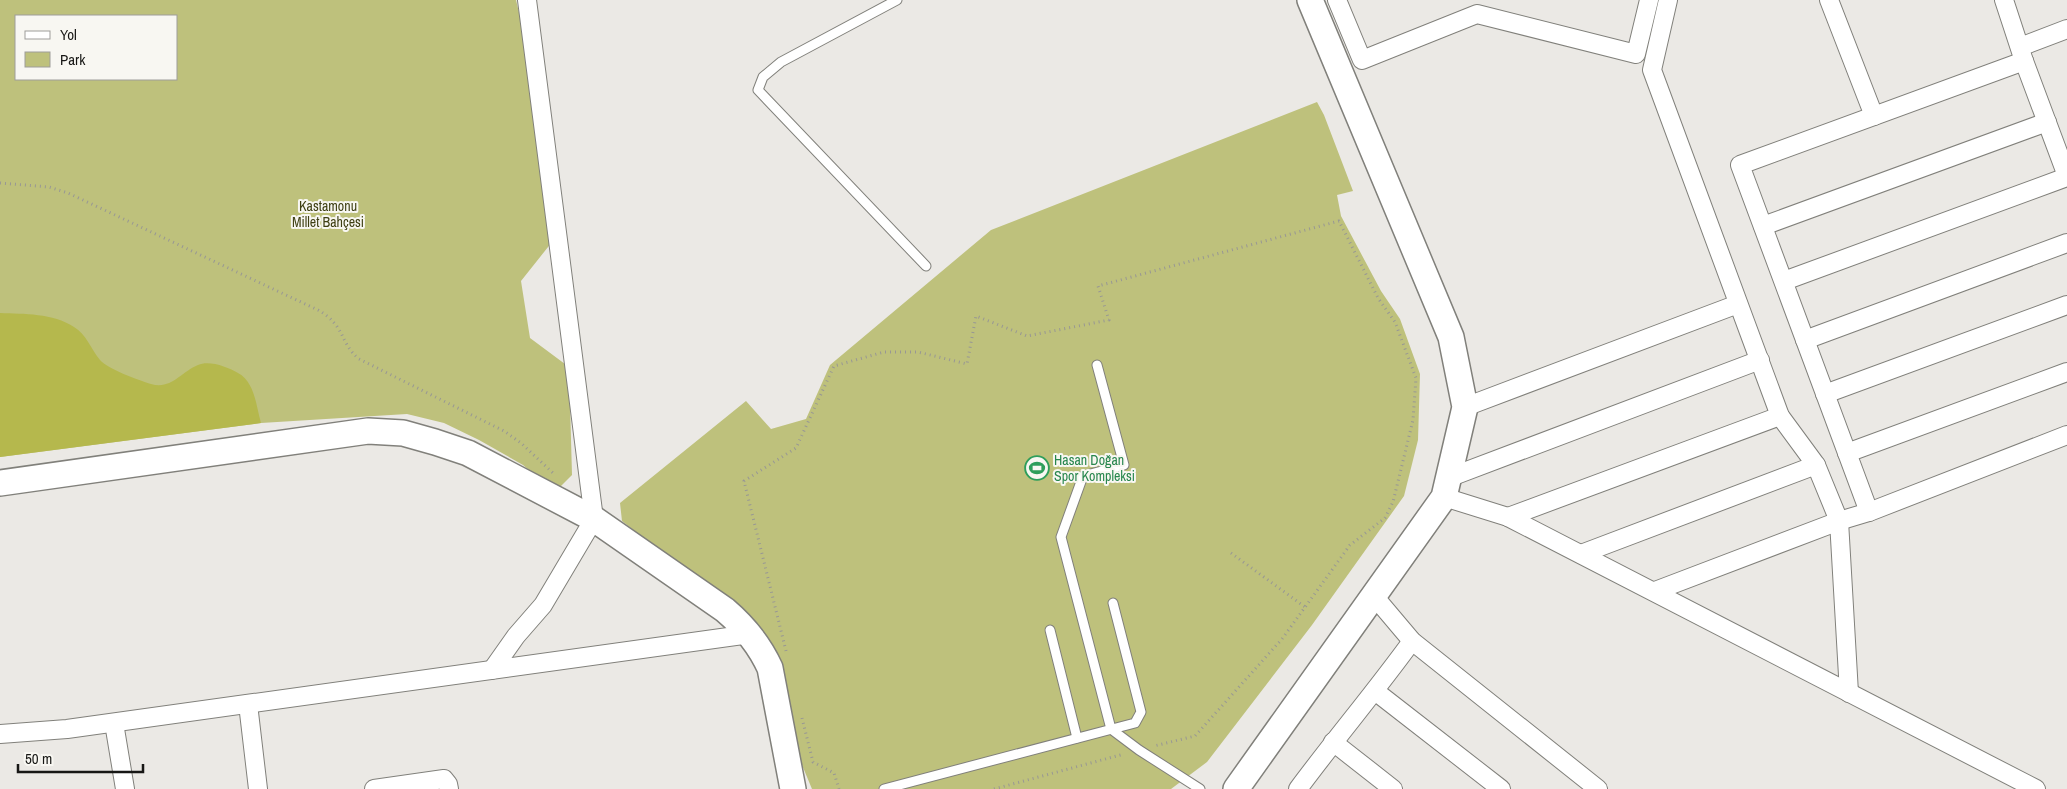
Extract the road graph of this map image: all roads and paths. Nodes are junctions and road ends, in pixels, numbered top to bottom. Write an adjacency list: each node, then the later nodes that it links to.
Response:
1 (527, 0): 36 (street)
2 (897, 0): 17 (lane)
3 (1337, 0): 4 (street)
4 (1649, 0)
5 (1668, 0): 19 (street)
6 (1829, 0): 11 (street)
7 (2004, 0): 10 (street)
8 (1314, 2): 26 (street)
9 (2067, 29): 10 (street)
10 (2022, 54): 11 (street); 12 (street)
11 (1874, 116): 15 (street)
12 (2047, 122): 13 (street); 15 (street)
13 (2067, 177): 18 (street)
14 (0, 183): 31 (path)
15 (1763, 226): 18 (street)
16 (2067, 243): 21 (street)
17 (926, 266)
18 (1784, 281): 21 (street)
19 (1738, 304): 22 (street); 26 (street)
20 (2067, 305): 25 (street)
21 (1805, 340): 25 (street)
22 (1760, 360): 27 (street); 33 (street)
23 (1097, 365): 54 (lane)
24 (2067, 372): 29 (street)
25 (1825, 394): 29 (street)
26 (1465, 406): 33 (street)
27 (1780, 416): 30 (street); 35 (street)
28 (2067, 435): 34 (street)
29 (1847, 453): 34 (street)
30 (1816, 465): 37 (street); 39 (street)
31 (554, 474)
32 (0, 483): 36 (street)
33 (1446, 487): 35 (street); 41 (street)
34 (1869, 512): 37 (street)
35 (1508, 517): 39 (street)
36 (594, 519): 45 (street); 48 (street)
37 (1839, 522): 40 (street); 50 (street)
38 (1231, 553): 43 (path)
39 (1581, 554): 40 (street)
40 (1655, 592): 50 (street)
41 (1374, 596): 46 (street); 69 (street)
42 (1113, 603): 54 (lane)
43 (1305, 607): 47 (path); 58 (path)
44 (1050, 630): 56 (lane)
45 (750, 634): 48 (street); 64 (street)
46 (1412, 642): 49 (street); 73 (street)
47 (787, 655)
48 (492, 670): 51 (street)
49 (1375, 692): 57 (street); 72 (street)
50 (1849, 693): 59 (street)
51 (248, 704): 53 (street); 61 (street)
52 (801, 714): 65 (path)
53 (114, 722): 55 (street); 60 (street)
54 (1111, 729): 56 (lane); 58 (lane)
55 (0, 734)
56 (1077, 738): 66 (lane)
57 (1333, 742): 70 (street); 71 (street)
58 (1139, 750): 67 (path); 68 (lane)
59 (2009, 784): 74 (street)
60 (125, 789)
61 (258, 789)
62 (374, 789): 63 (street)
63 (449, 789)
64 (793, 789)
65 (839, 789)
66 (884, 789)
67 (994, 789)
68 (1200, 789)
69 (1236, 789)
70 (1298, 789)
71 (1393, 789)
72 (1501, 789)
73 (1598, 789)
74 (2036, 789)

